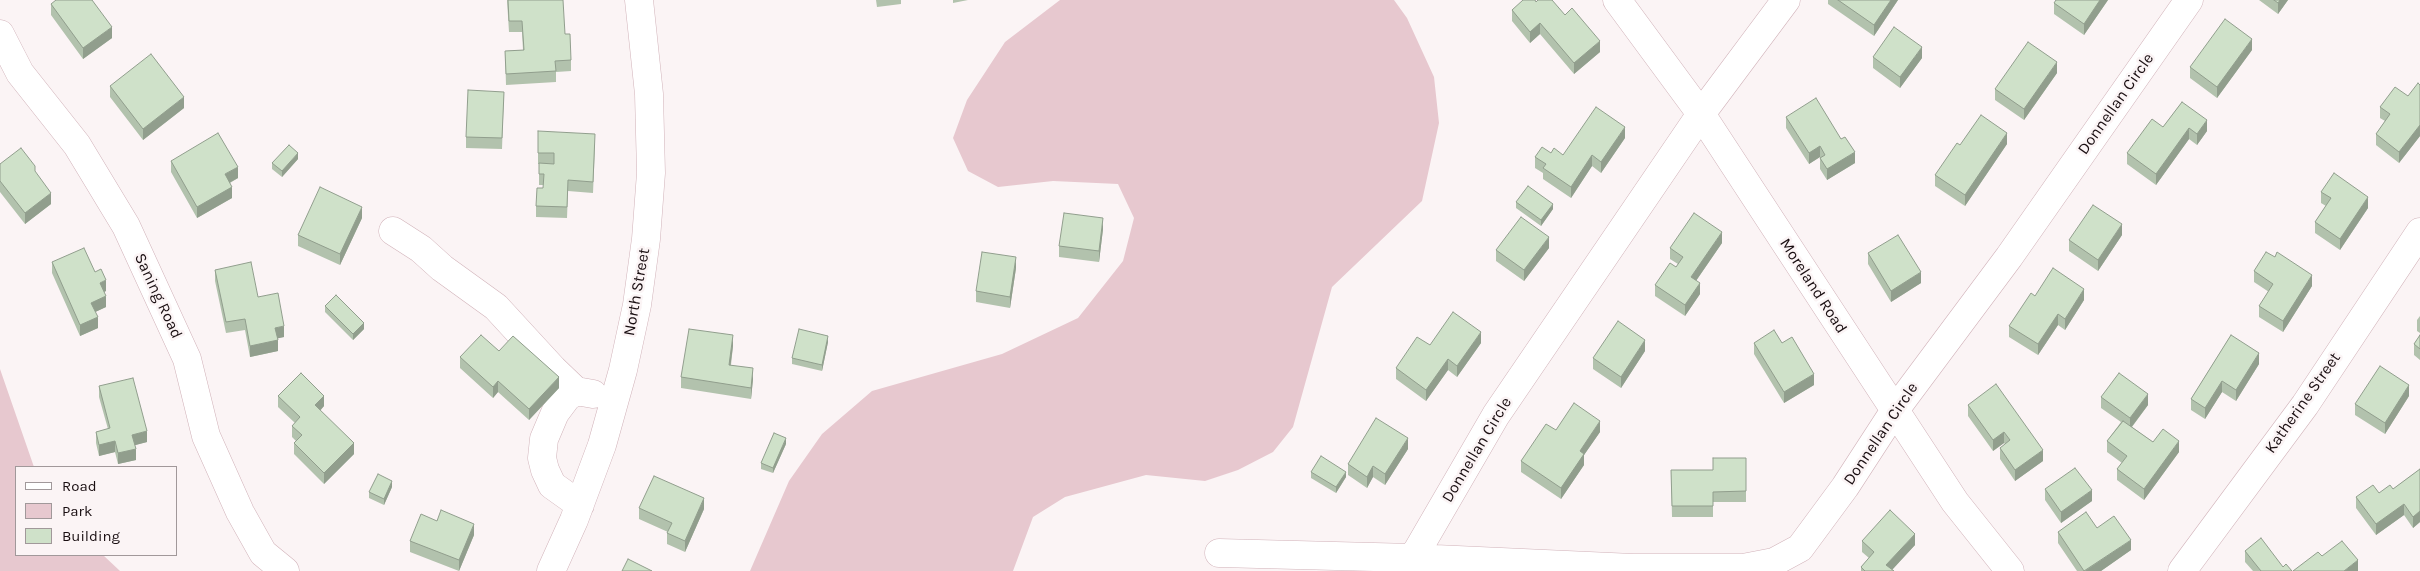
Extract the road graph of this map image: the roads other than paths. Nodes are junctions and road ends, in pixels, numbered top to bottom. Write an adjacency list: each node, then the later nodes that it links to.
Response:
1 (639, 0): 10 (street, North Street)
2 (1617, 0): 6 (street, Moreland Road)
3 (1786, 0): 6 (street, Donnellan Circle)
4 (2189, 0): 11 (street, Donnellan Circle)
5 (0, 34): 15 (street, Saning Road)
6 (1701, 114): 11 (street, Moreland Road); 14 (street, Donnellan Circle)
7 (393, 231): 9 (street)
8 (2420, 232): 18 (street, Katherine Street)
9 (576, 391): 10 (street); 12 (street)
10 (615, 399): 12 (street, North Street)
11 (1895, 410): 14 (street, Donnellan Circle); 17 (street, Moreland Road)
12 (580, 504): 16 (street, North Street)
13 (1219, 553): 14 (street, Donnellan Circle)
14 (1413, 558)
15 (285, 571)
16 (552, 571)
17 (2010, 571)
18 (2182, 571)

